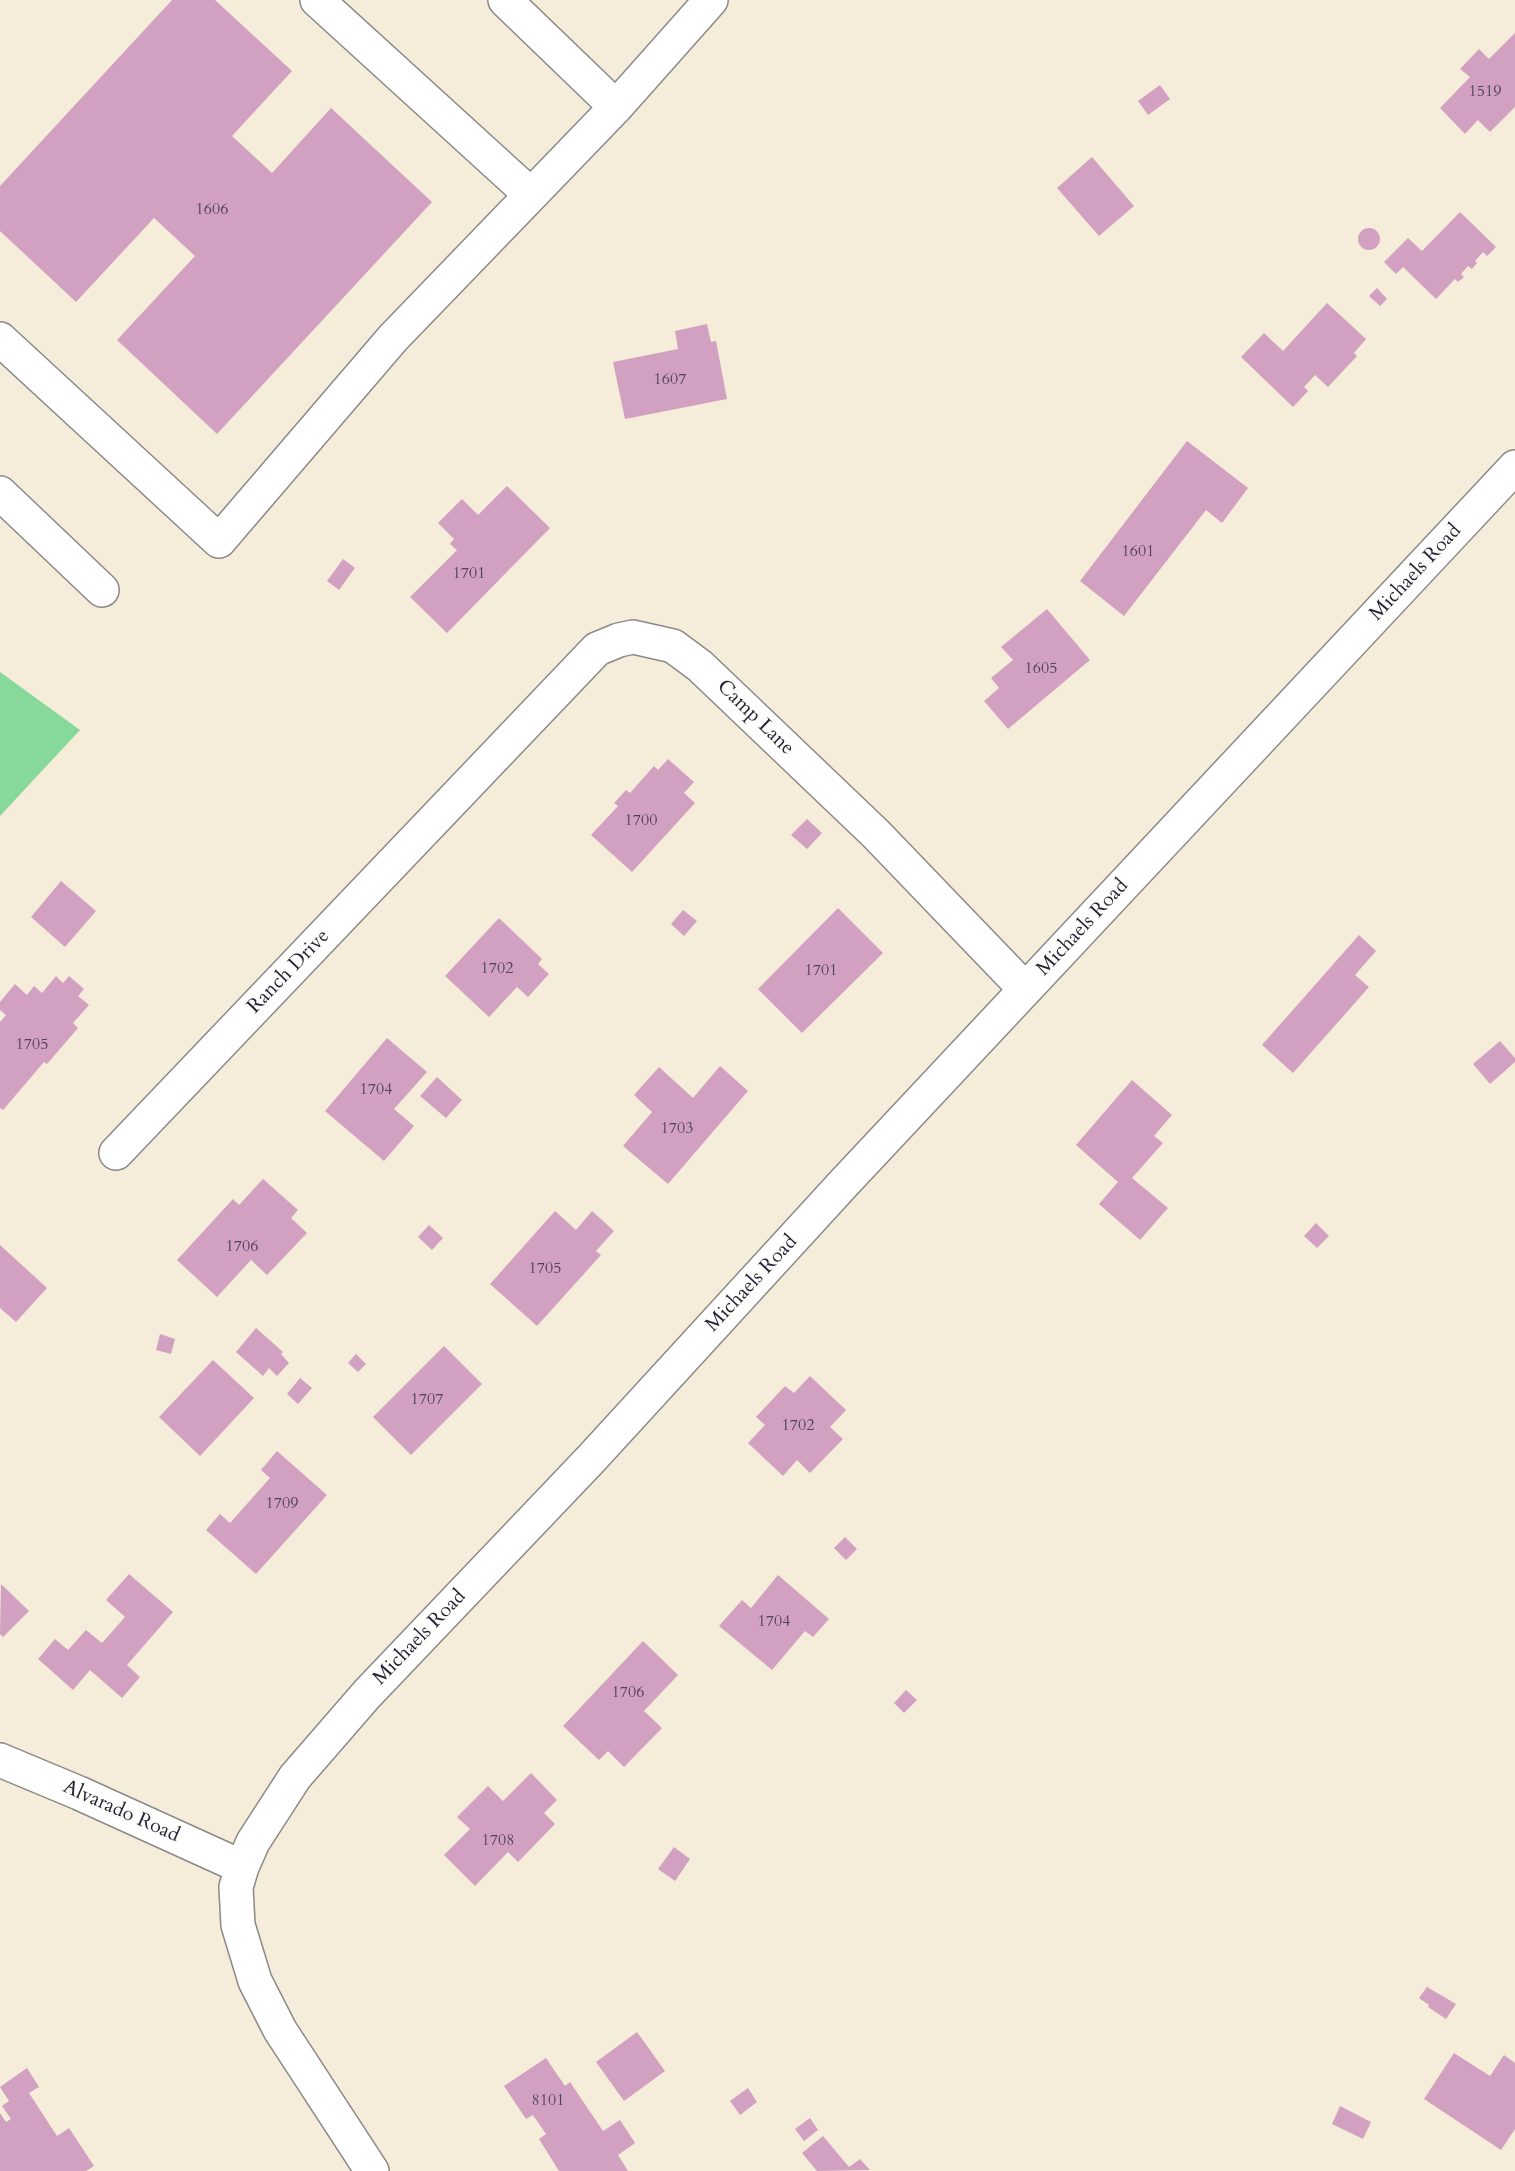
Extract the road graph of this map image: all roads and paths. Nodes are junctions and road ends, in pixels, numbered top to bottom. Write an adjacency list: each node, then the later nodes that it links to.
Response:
1 (317, 0): 5 (street)
2 (506, 0): 4 (street)
3 (711, 0): 4 (street)
4 (616, 107): 5 (street)
5 (531, 195): 6 (street)
6 (0, 339)
7 (1515, 467): 11 (street, Michaels Road)
8 (0, 493): 9 (street)
9 (102, 590)
10 (462, 790): 11 (street, Camp Lane); 12 (street, Ranch Drive)
11 (1025, 989): 14 (street, Michaels Road)
12 (116, 1154)
13 (0, 1760): 14 (street, Alvarado Road)
14 (242, 1867): 15 (street, Michaels Road)
15 (372, 2171)

